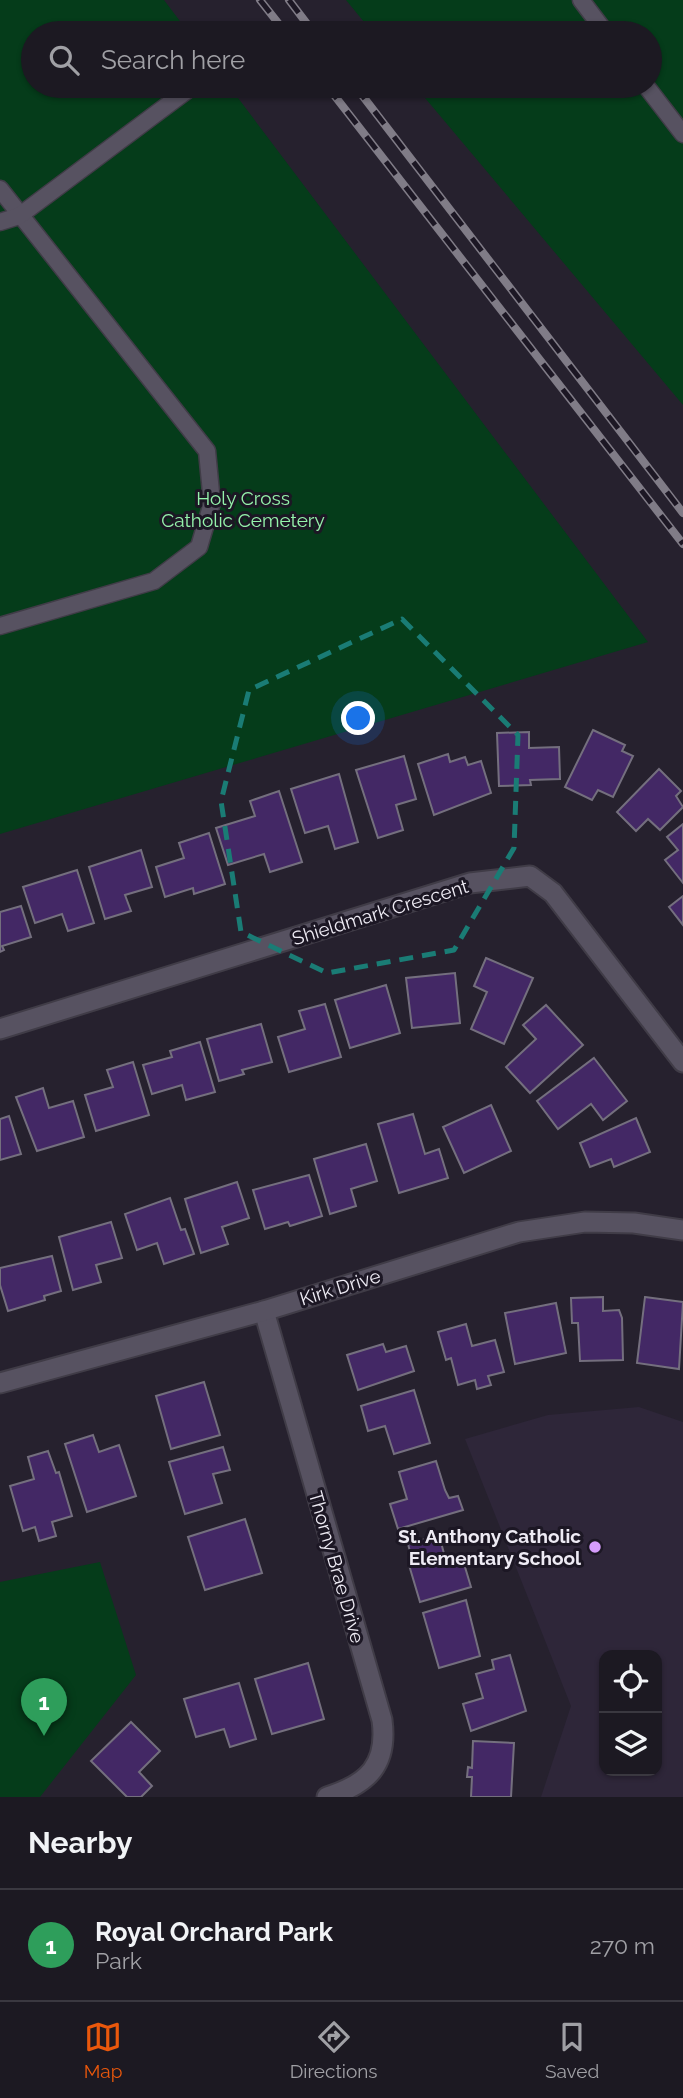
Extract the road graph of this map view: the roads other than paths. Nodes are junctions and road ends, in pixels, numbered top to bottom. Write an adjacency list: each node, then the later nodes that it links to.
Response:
1 (581, 0): 2 (lane)
2 (597, 21)
3 (177, 98): 7 (lane)
4 (655, 98): 5 (lane)
5 (683, 134)
6 (0, 189): 7 (lane)
7 (19, 216): 8 (lane); 9 (lane)
8 (0, 222)
9 (0, 626)
10 (0, 1029): 11 (street, Shieldmark Crescent)
11 (683, 1062)
12 (683, 1230): 13 (street, Kirk Drive)
13 (264, 1311): 14 (street, Kirk Drive); 15 (street, Thorny Brae Drive)
14 (0, 1383)
15 (327, 1797)

